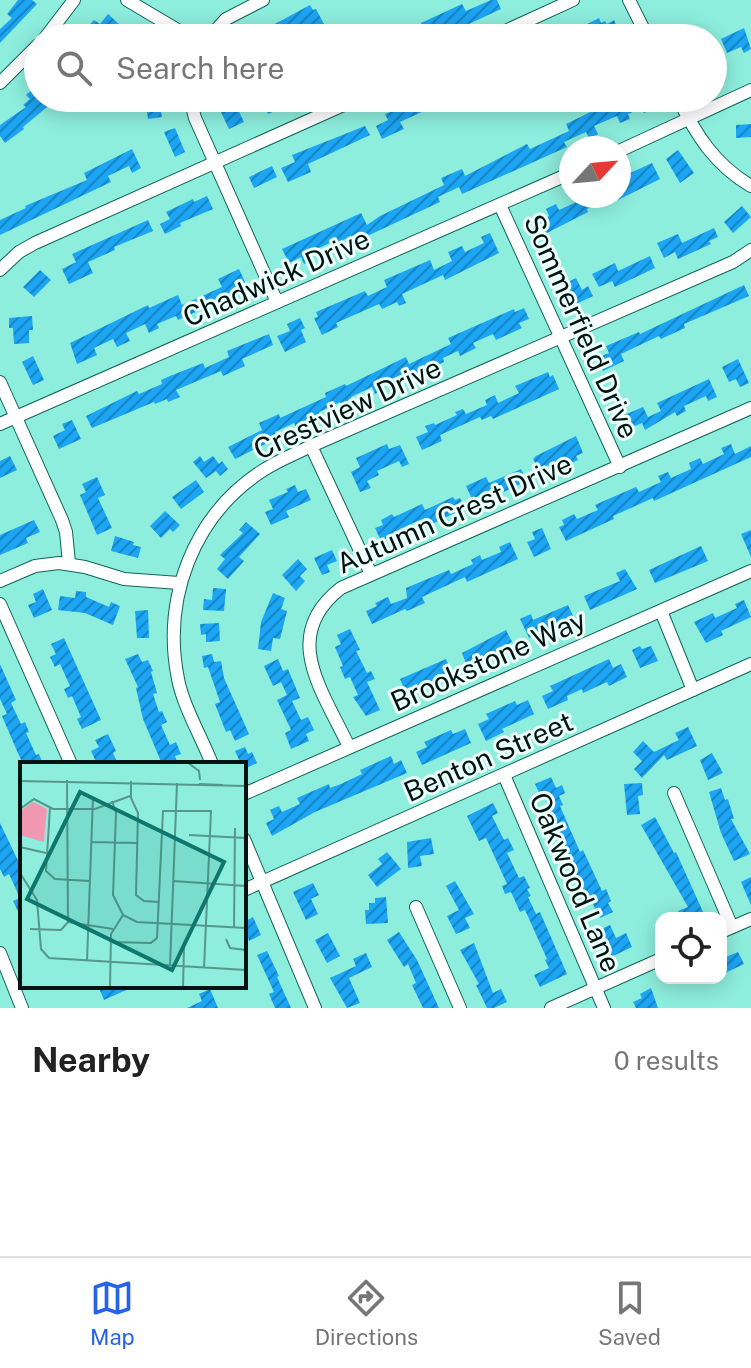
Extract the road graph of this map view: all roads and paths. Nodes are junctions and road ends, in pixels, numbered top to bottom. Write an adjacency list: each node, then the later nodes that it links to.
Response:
1 (74, 0): 6 (street)
2 (127, 0): 7 (street)
3 (263, 0): 8 (street)
4 (573, 0): 9 (street)
5 (629, 0): 10 (street)
6 (56, 24)
7 (167, 24)
8 (222, 24)
9 (521, 24)
10 (641, 24)
11 (24, 59): 12 (street)
12 (0, 83)
13 (751, 90): 14 (street)
14 (727, 102)
15 (194, 112): 21 (street)
16 (329, 112): 21 (street)
17 (685, 112): 19 (street)
18 (706, 112): 19 (street)
19 (689, 120): 20 (street); 23 (street)
20 (631, 146)
21 (216, 164): 26 (street); 27 (street)
22 (559, 178): 24 (street, Chadwick Drive)
23 (751, 186)
24 (500, 205): 27 (street, Chadwick Drive); 28 (street, Sommerfield Drive)
25 (751, 250): 28 (street, Crestview Drive)
26 (0, 270)
27 (277, 302): 31 (street, Chadwick Drive)
28 (559, 339): 33 (street, Crestview Drive); 34 (street, Sommerfield Drive)
29 (0, 382): 31 (street)
30 (751, 408): 34 (street, Autumn Crest Drive)
31 (16, 417): 32 (street, Chadwick Drive); 35 (street)
32 (0, 424)
33 (311, 446): 37 (street); 39 (street, Crestview Drive)
34 (620, 467): 37 (street, Autumn Crest Drive)
35 (69, 563): 38 (street); 39 (street)
36 (751, 571): 41 (street, Brookstone Way)
37 (371, 574): 44 (street, Autumn Crest Drive)
38 (0, 581)
39 (179, 583): 46 (street, Crestview Drive)
40 (0, 604): 45 (street)
41 (661, 611): 43 (street); 44 (street, Brookstone Way)
42 (751, 664): 43 (street, Benton Street)
43 (693, 690): 47 (street, Benton Street)
44 (349, 747): 48 (street, Brookstone Way)
45 (70, 762)
46 (211, 762)
47 (504, 775): 51 (street, Benton Street); 60 (street, Oakwood Lane)
48 (246, 793)
49 (674, 793): 54 (street)
50 (246, 844): 51 (street)
51 (263, 882): 52 (street, Benton Street); 63 (street)
52 (246, 889)
53 (416, 907): 64 (street)
54 (720, 912)
55 (751, 919): 56 (street)
56 (727, 929)
57 (0, 953): 59 (street)
58 (655, 962): 60 (street)
59 (20, 986)
60 (596, 988): 65 (street); 66 (street, Oakwood Lane)
61 (22, 989): 62 (street)
62 (22, 1008)
63 (315, 1008)
64 (460, 1008)
65 (551, 1008)
66 (604, 1008)

